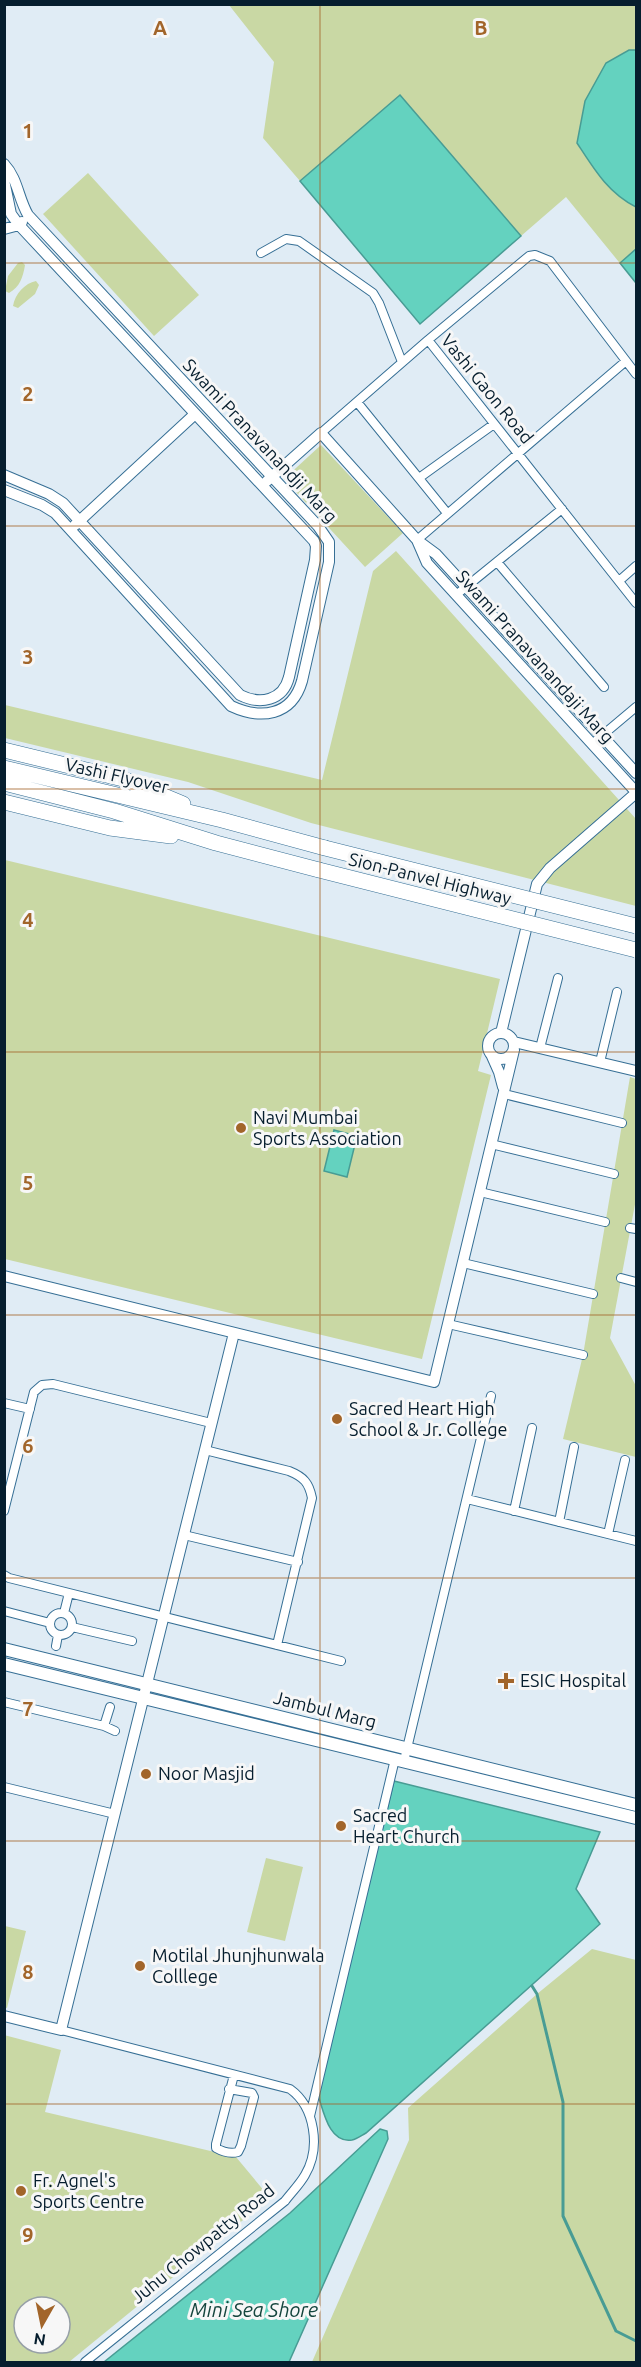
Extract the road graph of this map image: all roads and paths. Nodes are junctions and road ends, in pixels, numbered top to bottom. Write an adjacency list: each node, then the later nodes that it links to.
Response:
1 (4, 164): 4 (street, Swami Pranavanandji Marg)
2 (4, 180): 3 (street, Swami Pranavanandji Marg)
3 (8, 215): 4 (street); 5 (street, Swami Pranavanandji Marg)
4 (28, 215): 5 (street); 18 (street, Swami Pranavanandji Marg)
5 (19, 225): 6 (street); 13 (street, Swami Pranavanandji Marg)
6 (4, 229)
7 (261, 253): 10 (street)
8 (428, 340): 9 (street); 10 (street, Vashi Gaon Road); 14 (street, Vashi Gaon Road)
9 (626, 361): 11 (street); 16 (street)
10 (402, 362): 12 (street, Vashi Gaon Road)
11 (636, 374)
12 (357, 402): 15 (street, Vashi Gaon Road); 19 (street)
13 (195, 414): 20 (street, Swami Pranavanandji Marg); 24 (street)
14 (494, 424): 16 (street, Vashi Gaon Road); 19 (street)
15 (321, 433): 18 (street, Vashi Gaon Road); 26 (street, Swami Pranavanandaji Marg)
16 (517, 452): 22 (street, Vashi Gaon Road); 23 (street)
17 (4, 475): 24 (street, Swami Pranavanandji Marg)
18 (272, 477): 20 (street, Vashi Gaon Road); 25 (street, Swami Pranavanandji Marg)
19 (419, 478): 23 (street)
20 (262, 485): 24 (street, Swami Pranavanandji Marg)
21 (4, 490): 25 (street, Swami Pranavanandji Marg)
22 (562, 509): 27 (street); 29 (street, Vashi Gaon Road)
23 (447, 513): 26 (street)
24 (80, 520): 25 (street)
25 (70, 530)
26 (417, 540): 30 (street, Swami Pranavanandaji Marg); 31 (street, Swami Pranavanandaji Marg)
27 (496, 562): 30 (street); 33 (street)
28 (636, 566): 29 (street)
29 (619, 581): 32 (street, Vashi Gaon Road)
30 (466, 587): 31 (street); 35 (street, Swami Pranavanandaji Marg)
31 (456, 595): 36 (street, Swami Pranavanandaji Marg)
32 (636, 603)
33 (604, 687)
34 (636, 707): 35 (street)
35 (602, 735): 36 (street); 39 (street, Swami Pranavanandaji Marg)
36 (592, 744): 41 (street, Swami Pranavanandaji Marg)
37 (4, 750): 44 (highway)
38 (4, 768): 43 (highway, Vashi Flyover)
39 (636, 773)
40 (4, 783): 43 (highway, Vashi Flyover)
41 (636, 793): 50 (street)
42 (4, 802): 45 (highway)
43 (116, 804): 44 (highway, Vashi Flyover); 45 (highway, Vashi Flyover)
44 (222, 820): 46 (highway, Sion-Panvel Highway, bridge)
45 (216, 843): 47 (highway, Sion-Panvel Highway, bridge)
46 (636, 926)
47 (636, 950)
48 (558, 978): 52 (street)
49 (617, 992): 54 (street)
50 (501, 1033): 51 (street); 53 (street)
51 (514, 1046): 52 (street); 53 (street); 56 (street)
52 (540, 1048): 54 (street)
53 (489, 1052): 56 (street)
54 (600, 1062): 55 (street)
55 (636, 1071)
56 (504, 1094): 57 (street); 58 (street)
57 (622, 1123)
58 (491, 1144): 59 (street); 60 (street)
59 (614, 1173)
60 (480, 1192): 61 (street); 62 (street)
61 (605, 1222)
62 (463, 1263): 66 (street); 67 (street)
63 (4, 1276): 68 (street)
64 (621, 1278): 65 (street)
65 (636, 1282)
66 (593, 1294)
67 (448, 1324): 68 (street); 69 (street)
68 (234, 1333): 73 (street)
69 (583, 1355)
70 (491, 1396): 78 (street)
71 (4, 1403): 72 (street)
72 (30, 1409): 73 (street); 79 (street)
73 (211, 1424): 76 (street)
74 (532, 1428): 80 (street)
75 (574, 1447): 81 (street)
76 (205, 1450): 83 (street); 85 (street)
77 (625, 1460): 82 (street)
78 (467, 1499): 80 (street); 106 (street)
79 (4, 1510)
80 (514, 1511): 81 (street)
81 (559, 1522): 82 (street)
82 (608, 1534): 84 (street)
83 (184, 1535): 85 (street); 90 (street)
84 (636, 1541)
85 (298, 1562): 95 (street)
86 (4, 1575): 87 (street)
87 (69, 1593): 89 (street); 90 (street)
88 (4, 1611): 91 (street)
89 (64, 1613): 91 (street); 92 (street)
90 (164, 1617): 95 (street); 100 (street)
91 (50, 1623): 93 (street)
92 (72, 1628): 93 (street); 94 (street)
93 (58, 1635): 96 (street)
94 (132, 1641)
95 (278, 1645): 98 (street)
96 (56, 1646)
97 (4, 1649): 100 (main road, Jambul Marg)
98 (341, 1661)
99 (4, 1664): 101 (main road, Jambul Marg)
100 (147, 1684): 101 (street); 106 (main road, Jambul Marg)
101 (144, 1698): 107 (main road, Jambul Marg); 110 (street)
102 (4, 1702): 104 (street)
103 (110, 1707): 104 (street)
104 (104, 1726): 105 (street)
105 (115, 1731)
106 (407, 1748): 107 (street); 109 (main road, Jambul Marg)
107 (399, 1760): 111 (main road, Jambul Marg); 116 (street)
108 (4, 1787): 110 (street)
109 (636, 1805)
110 (115, 1814): 113 (street)
111 (636, 1818)
112 (4, 2016): 113 (street)
113 (61, 2030): 114 (street, Juhu Chowpatty Road)
114 (234, 2075): 115 (street); 116 (street, Juhu Chowpatty Road)
115 (229, 2089): 115 (street)
116 (310, 2116): 117 (street, Juhu Chowpatty Road)
117 (85, 2362)

